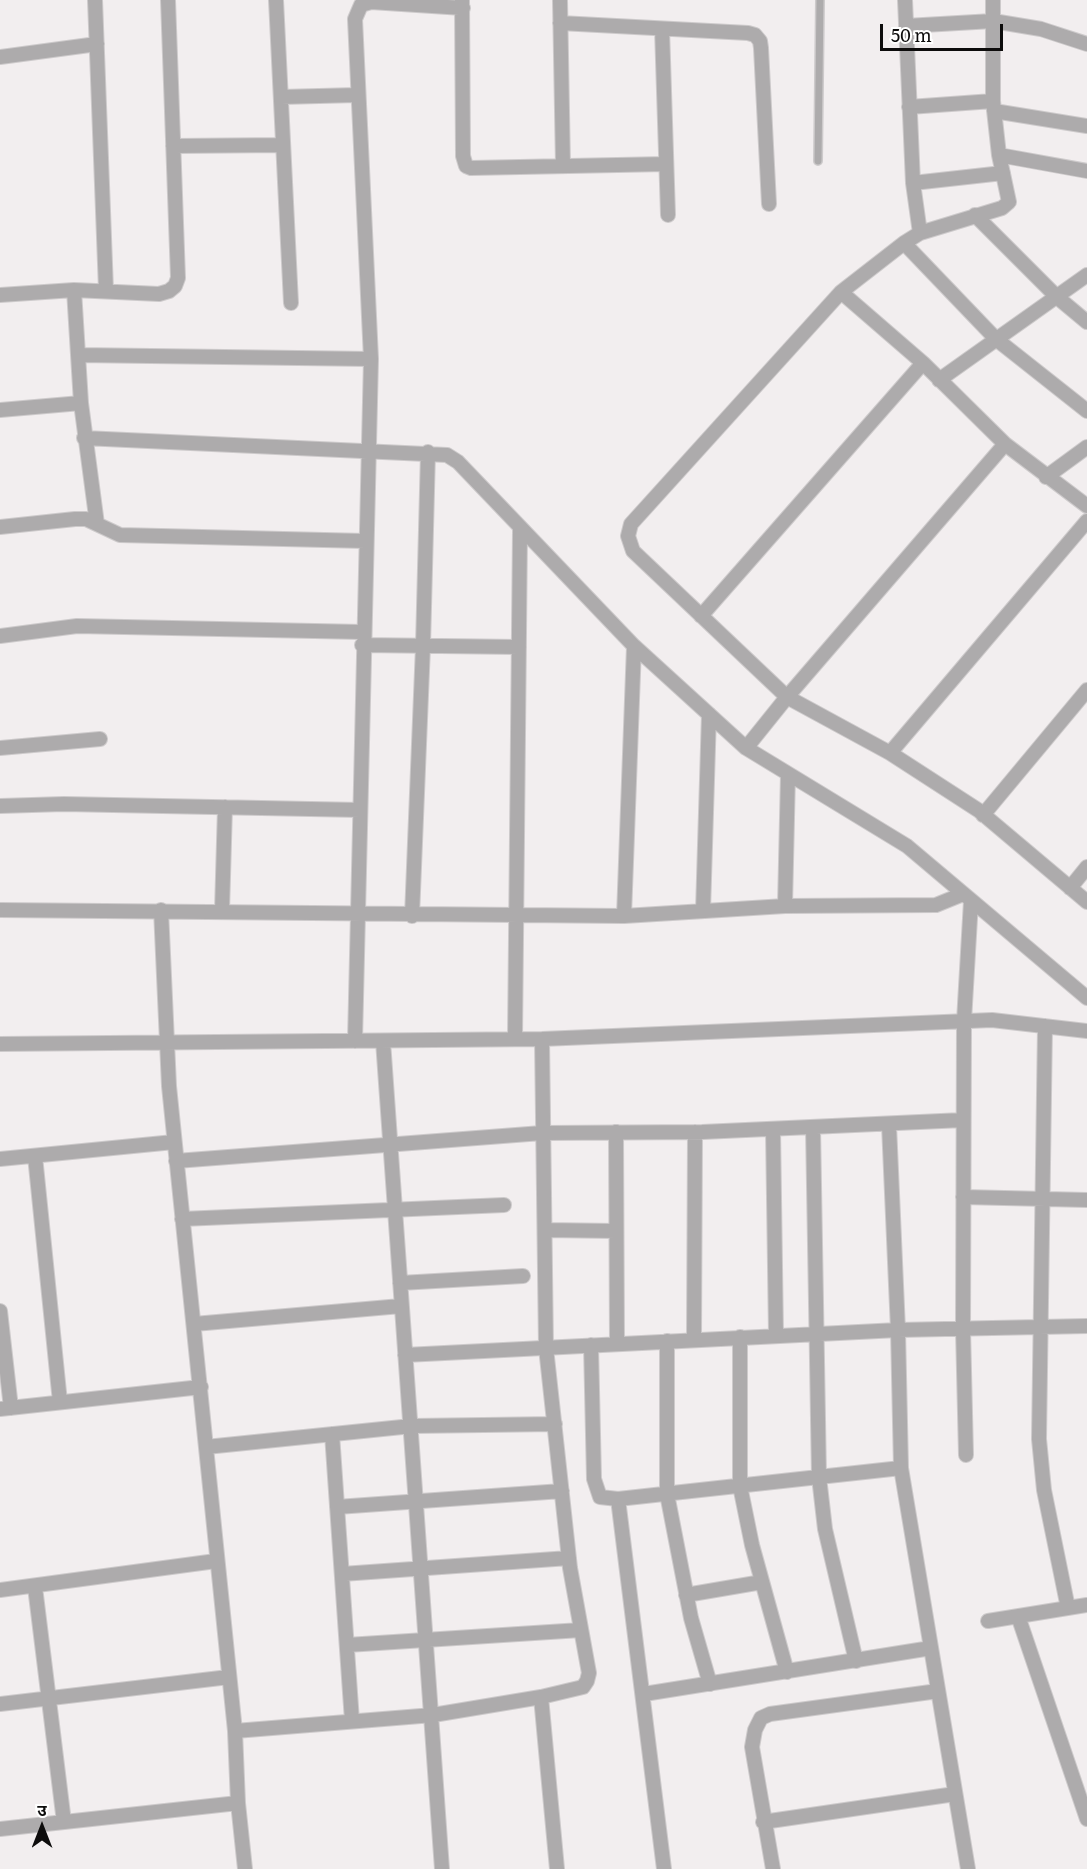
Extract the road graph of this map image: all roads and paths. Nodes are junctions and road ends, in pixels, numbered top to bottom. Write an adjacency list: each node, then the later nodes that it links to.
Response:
1 (95, 0): 13 (street)
2 (168, 0): 22 (street)
3 (276, 0): 17 (street)
4 (560, 0): 10 (street)
5 (820, 0): 24 (lane)
6 (905, 0): 11 (street)
7 (993, 0): 9 (street)
8 (463, 4): 16 (street); 26 (street)
9 (993, 21): 11 (street); 14 (street); 18 (street)
10 (560, 23): 12 (street); 26 (street)
11 (906, 26): 19 (street)
12 (662, 29): 25 (street); 30 (street)
13 (97, 44): 15 (street); 37 (street)
14 (1087, 44)
15 (0, 57)
16 (357, 95): 17 (street); 45 (street)
17 (281, 97): 21 (street)
18 (994, 106): 19 (street); 20 (street); 23 (street)
19 (909, 107): 29 (street)
20 (1087, 126)
21 (283, 145): 22 (street); 41 (street)
22 (173, 147): 37 (street)
23 (999, 155): 27 (street); 28 (street)
24 (818, 162)
25 (666, 164): 26 (street); 31 (street)
26 (563, 166)
27 (1087, 171)
28 (1004, 174): 29 (street); 32 (street)
29 (913, 183): 33 (street)
30 (769, 204)
31 (668, 215)
32 (975, 215): 33 (street); 40 (street)
33 (920, 233): 34 (street)
34 (904, 243): 38 (street); 43 (street)
35 (1087, 275): 40 (street)
36 (74, 290): 37 (street); 39 (street); 44 (street)
37 (106, 290)
38 (841, 292): 46 (street); 63 (street)
39 (0, 295)
40 (1057, 297): 42 (street); 43 (street)
41 (291, 303)
42 (1087, 322)
43 (996, 339): 47 (street); 50 (street)
44 (78, 355): 45 (street); 48 (street)
45 (370, 359): 54 (street)
46 (923, 363): 47 (street); 63 (street)
47 (939, 380): 52 (street)
48 (81, 403): 49 (street); 51 (street)
49 (0, 410)
50 (1087, 411)
51 (84, 438): 54 (street); 59 (street)
52 (1005, 444): 56 (street); 70 (street)
53 (1087, 447): 56 (street)
54 (370, 450): 55 (street); 62 (street)
55 (428, 452): 61 (street); 66 (street)
56 (1046, 477): 57 (street)
57 (1087, 506)
58 (1087, 521): 75 (street)
59 (97, 524): 60 (street); 62 (street)
60 (0, 527)
61 (520, 530): 67 (street); 68 (street)
62 (365, 541): 65 (street)
63 (701, 616): 70 (street)
64 (0, 636): 65 (street)
65 (362, 638): 66 (street); 79 (street)
66 (423, 646): 68 (street); 91 (street)
67 (634, 646): 71 (street); 92 (street)
68 (519, 647): 93 (street)
69 (1087, 690): 80 (street)
70 (787, 697): 74 (street); 75 (street)
71 (709, 714): 74 (street); 89 (street)
72 (100, 739): 73 (street)
73 (0, 748)
74 (746, 748): 76 (street)
75 (890, 753): 80 (street)
76 (788, 774): 83 (street); 85 (street)
77 (0, 806): 78 (street)
78 (225, 807): 79 (street); 88 (street)
79 (360, 810): 90 (street)
80 (983, 815): 82 (street)
81 (1087, 867): 82 (street)
82 (1070, 888): 84 (street)
83 (967, 897): 85 (street); 94 (street); 95 (street)
84 (1087, 902)
85 (784, 906): 89 (street)
86 (0, 910): 87 (street)
87 (162, 910): 88 (street); 102 (street)
88 (222, 911): 90 (street)
89 (703, 911): 92 (street)
90 (359, 915): 91 (street); 100 (street)
91 (411, 916): 93 (street)
92 (624, 916): 93 (street)
93 (515, 917): 98 (street)
94 (1087, 998)
95 (964, 1021): 96 (street); 99 (street); 104 (street)
96 (1045, 1026): 97 (street); 117 (street)
97 (1087, 1031)
98 (515, 1039): 99 (street); 101 (street)
99 (542, 1039): 110 (street)
100 (355, 1041): 101 (street); 102 (street)
101 (383, 1041): 112 (street)
102 (167, 1043): 103 (street); 111 (street)
103 (0, 1044)
104 (963, 1120): 105 (street); 116 (street)
105 (889, 1125): 106 (street); 132 (street)
106 (813, 1127): 107 (street); 133 (street)
107 (773, 1129): 108 (street); 134 (street)
108 (695, 1131): 109 (street); 136 (street)
109 (616, 1132): 110 (street); 123 (street)
110 (542, 1133): 112 (street); 122 (street)
111 (174, 1142): 113 (street); 115 (street)
112 (389, 1143): 115 (street); 120 (street)
113 (35, 1156): 114 (street); 143 (street)
114 (0, 1159)
115 (176, 1161): 121 (street)
116 (963, 1197): 117 (street); 131 (street)
117 (1041, 1200): 118 (street); 130 (street)
118 (1087, 1200)
119 (504, 1205): 120 (street)
120 (394, 1208): 121 (street); 125 (street)
121 (183, 1219): 128 (street)
122 (545, 1230): 123 (street); 140 (street)
123 (616, 1231): 138 (street)
124 (523, 1276): 125 (street)
125 (400, 1283): 126 (street)
126 (401, 1306): 128 (street); 141 (street)
127 (0, 1311): 144 (street)
128 (194, 1324): 142 (street)
129 (1087, 1326): 130 (street)
130 (1039, 1327): 131 (street); 167 (street)
131 (963, 1329): 132 (street); 149 (street)
132 (898, 1330): 133 (street); 150 (street)
133 (816, 1334): 134 (street); 151 (street)
134 (776, 1335): 135 (street)
135 (740, 1337): 136 (street); 152 (street)
136 (694, 1340): 137 (street)
137 (667, 1341): 138 (street); 154 (street)
138 (616, 1344): 139 (street)
139 (591, 1345): 140 (street); 155 (street)
140 (546, 1348): 141 (street); 145 (street)
141 (405, 1355): 146 (street)
142 (201, 1387): 143 (street); 148 (street)
143 (60, 1402): 144 (street)
144 (5, 1408)
145 (555, 1424): 146 (street); 153 (street)
146 (412, 1426): 147 (street); 156 (street)
147 (332, 1434): 148 (street); 157 (street)
148 (206, 1447): 159 (street)
149 (966, 1455)
150 (901, 1468): 151 (street); 173 (street)
151 (819, 1477): 152 (street); 174 (street)
152 (740, 1486): 154 (street); 162 (street)
153 (562, 1491): 156 (street); 158 (street)
154 (667, 1494): 155 (street); 165 (street)
155 (618, 1499): 179 (street)
156 (416, 1500): 157 (street); 160 (street)
157 (337, 1507): 161 (street)
158 (569, 1558): 160 (street); 170 (street)
159 (216, 1561): 163 (street); 176 (street)
160 (420, 1568): 161 (street); 171 (street)
161 (342, 1574): 172 (street)
162 (762, 1582): 165 (street); 175 (street)
163 (35, 1587): 164 (street); 180 (street)
164 (0, 1590)
165 (687, 1595): 177 (street)
166 (1087, 1605): 167 (street)
167 (1068, 1608): 168 (street)
168 (1018, 1616): 169 (street); 188 (street)
169 (988, 1621)
170 (582, 1630): 171 (street); 181 (street)
171 (426, 1641): 172 (street); 183 (street)
172 (347, 1645): 184 (street)
173 (931, 1648): 174 (street); 178 (street)
174 (856, 1661): 175 (street)
175 (787, 1672): 177 (street)
176 (229, 1677): 180 (street); 185 (street)
177 (710, 1683): 179 (street)
178 (938, 1691): 186 (street); 190 (street)
179 (644, 1694): 195 (street)
180 (49, 1697): 182 (street); 189 (street)
181 (541, 1697): 183 (street); 194 (street)
182 (0, 1704)
183 (432, 1715): 184 (street); 193 (street)
184 (352, 1721): 185 (street)
185 (235, 1731): 187 (street)
186 (955, 1794): 190 (street); 197 (street)
187 (238, 1803): 189 (street); 192 (street)
188 (1087, 1819)
189 (64, 1822): 191 (street)
190 (763, 1822): 196 (street)
191 (0, 1829)
192 (245, 1869)
193 (442, 1869)
194 (557, 1869)
195 (664, 1869)
196 (773, 1869)
197 (968, 1869)

